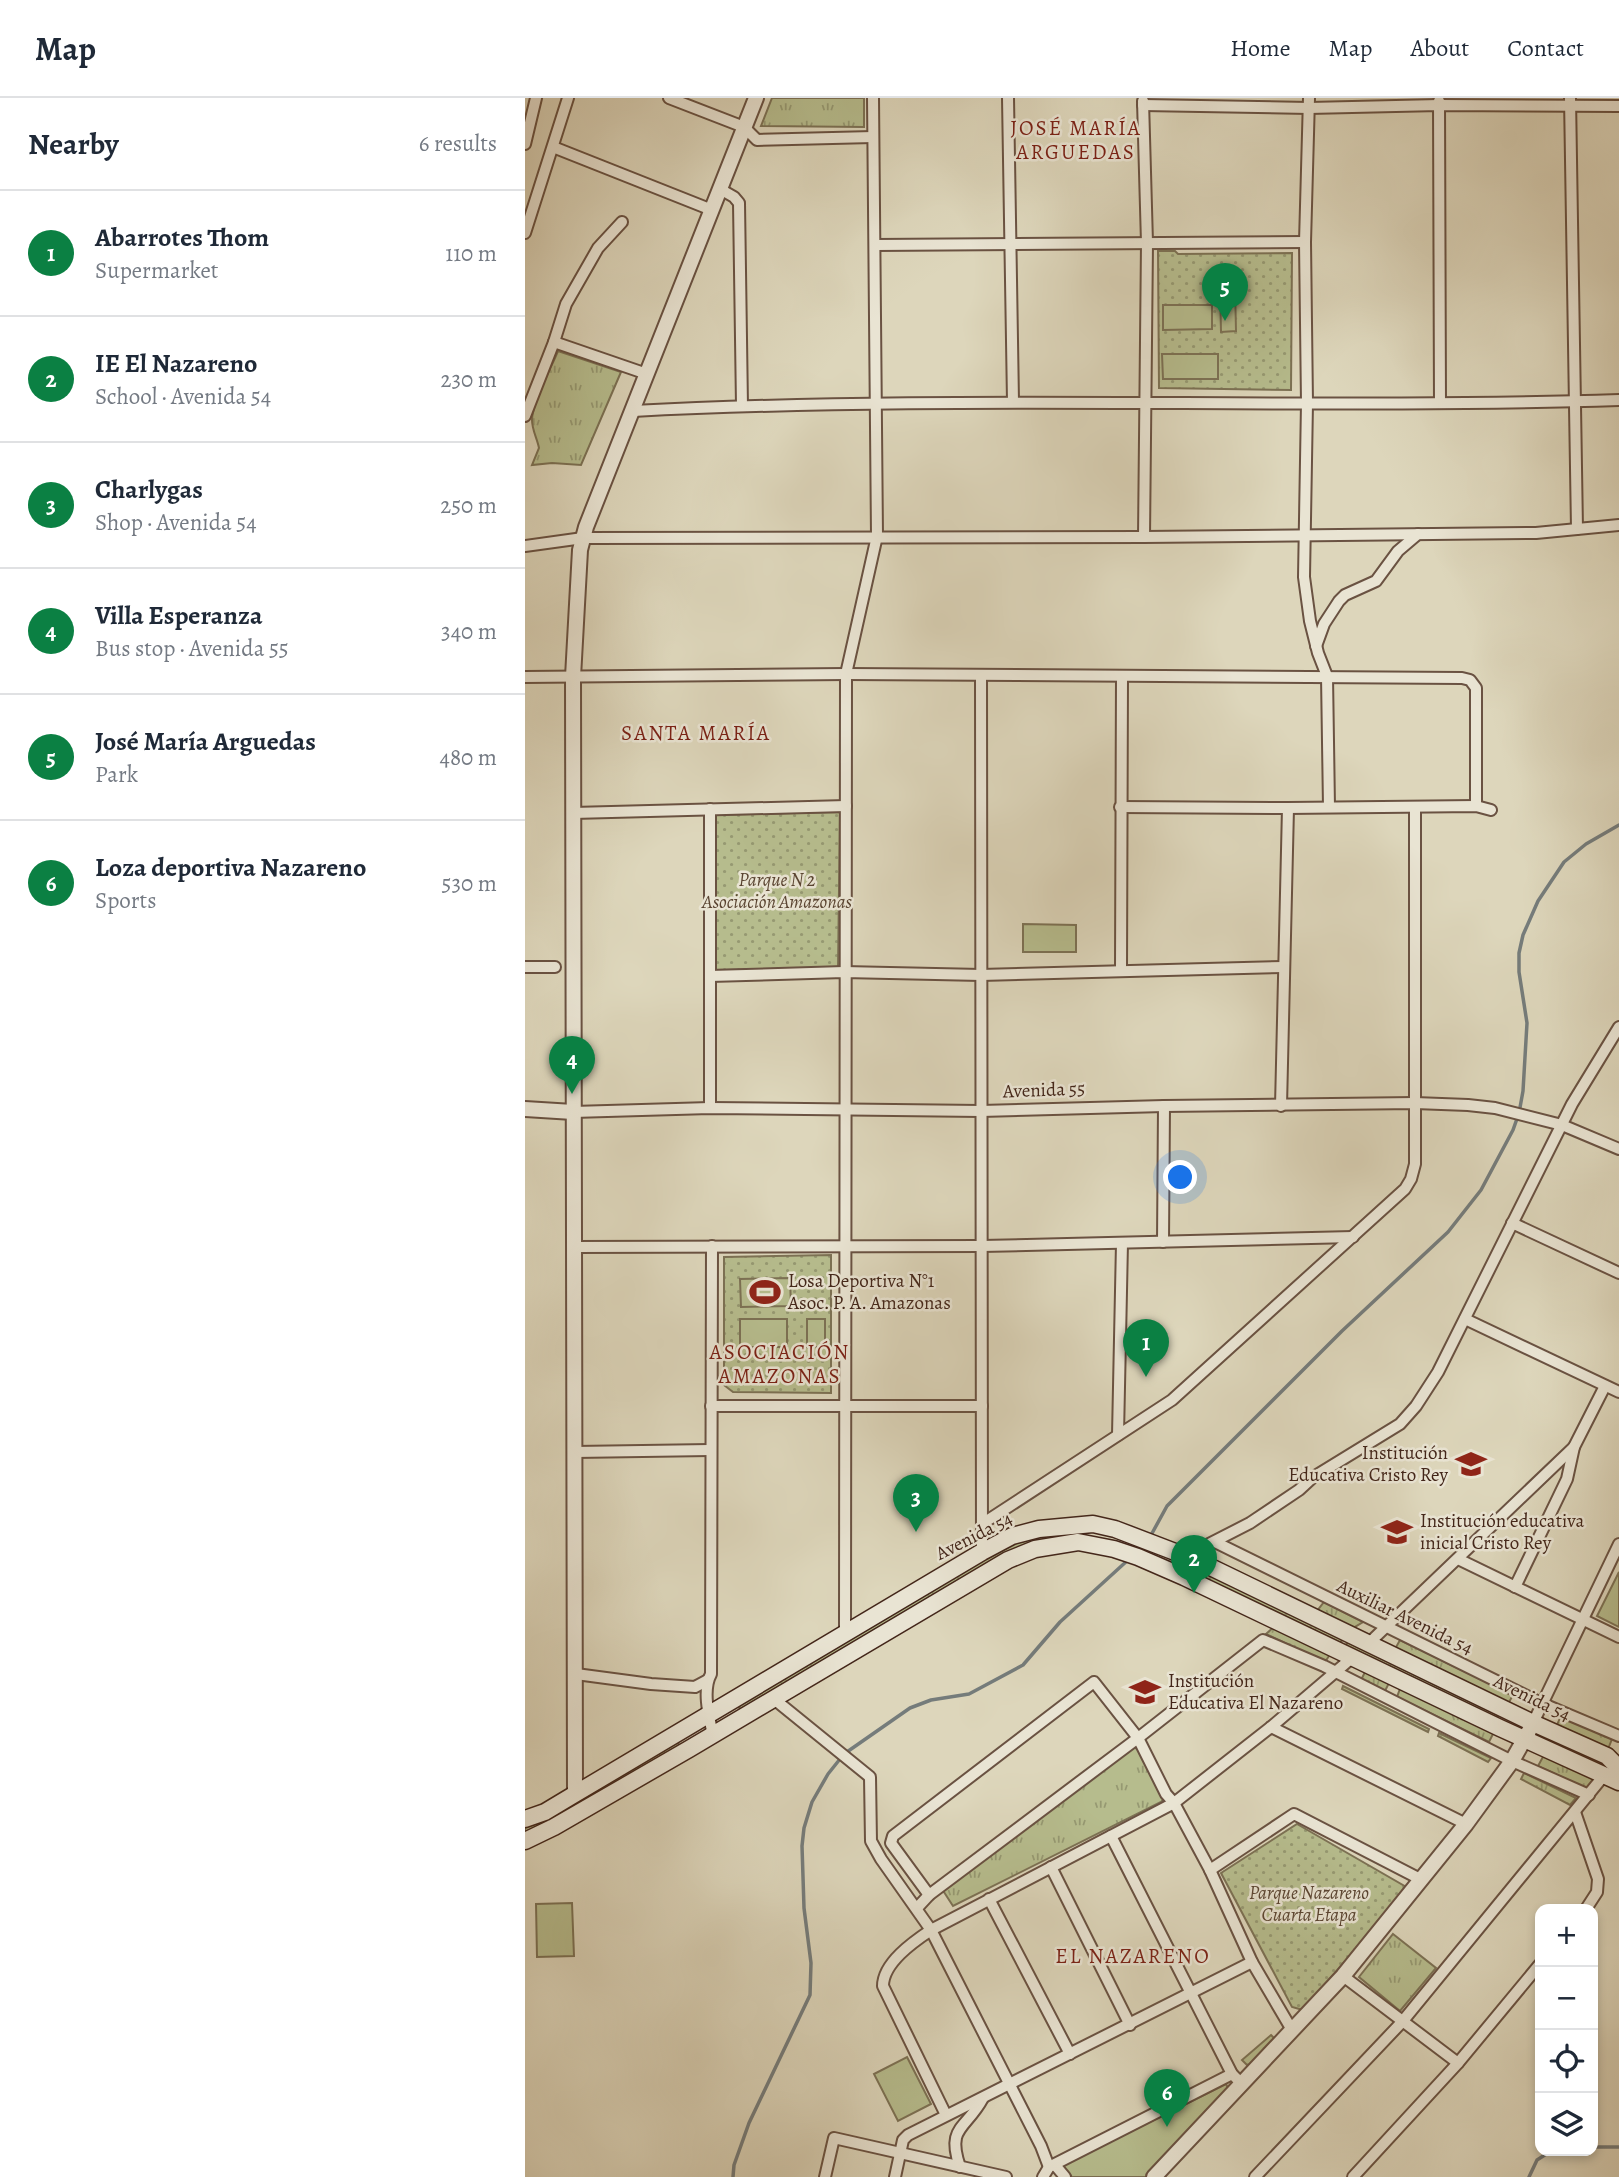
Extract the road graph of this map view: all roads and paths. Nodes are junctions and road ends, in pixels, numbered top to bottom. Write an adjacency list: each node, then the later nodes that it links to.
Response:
1 (536, 98): 14 (street)
2 (568, 98): 15 (street)
3 (669, 98): 12 (street)
4 (755, 98): 12 (street)
5 (873, 98): 13 (street)
6 (1008, 98): 21 (street)
7 (1143, 101): 10 (street); 22 (street)
8 (1439, 101): 9 (street); 10 (street); 32 (street)
9 (1570, 102): 11 (street); 28 (street)
10 (1309, 103): 20 (street)
11 (1619, 106)
12 (744, 127): 13 (street); 16 (street)
13 (873, 137): 23 (street)
14 (525, 144)
15 (553, 147): 17 (street); 19 (street)
16 (720, 189): 17 (street); 33 (street)
17 (712, 210): 25 (street)
18 (622, 222): 24 (street)
19 (525, 233)
20 (1305, 242): 22 (street); 31 (street)
21 (1009, 243): 22 (street); 23 (street); 27 (street)
22 (1147, 243): 30 (street)
23 (875, 245): 29 (street)
24 (554, 342): 25 (street); 35 (street)
25 (647, 374): 34 (street)
26 (1619, 400): 28 (street)
27 (1013, 401): 29 (street); 30 (street)
28 (1575, 401): 32 (street); 37 (street)
29 (877, 402): 33 (street); 40 (street)
30 (1146, 402): 31 (street); 41 (street)
31 (1307, 403): 32 (street); 39 (street)
32 (1440, 403)
33 (742, 406): 34 (street)
34 (633, 411): 42 (street)
35 (525, 416)
36 (1619, 525): 37 (street)
37 (1577, 529): 38 (street)
38 (1418, 534): 39 (street); 44 (street)
39 (1304, 535): 41 (street); 44 (street)
40 (877, 536): 41 (street); 42 (street); 45 (street)
41 (1144, 537)
42 (583, 538): 43 (street); 49 (street)
43 (525, 546)
44 (1316, 646): 47 (street)
45 (846, 674): 46 (street); 49 (street); 51 (street)
46 (981, 676): 50 (street); 65 (street)
47 (1327, 676): 50 (street); 52 (street); 54 (street)
48 (525, 677): 49 (street)
49 (573, 677): 59 (street)
50 (1122, 677): 53 (street)
51 (846, 806): 57 (street); 64 (street)
52 (1476, 806): 55 (street); 58 (street)
53 (1120, 807): 56 (street); 63 (street)
54 (1329, 807): 55 (street); 56 (street)
55 (1415, 807): 68 (street)
56 (1288, 808): 62 (street)
57 (710, 809): 59 (street); 66 (street)
58 (1491, 810)
59 (573, 813): 75 (street)
60 (525, 967): 61 (street)
61 (555, 967)
62 (1283, 967): 63 (street); 70 (street)
63 (1121, 970): 65 (street)
64 (844, 972): 65 (street); 66 (street); 73 (street)
65 (981, 975): 74 (street)
66 (711, 976): 71 (street)
67 (1619, 1027): 76 (street)
68 (1415, 1103): 70 (street, Avenida 55); 76 (street, Avenida 55); 79 (street)
69 (1164, 1106): 70 (street, Avenida 55); 74 (street, Avenida 55); 80 (street)
70 (1281, 1106)
71 (710, 1108): 73 (street, Avenida 55); 75 (street, Avenida 55)
72 (525, 1109): 75 (street, Avenida 55)
73 (844, 1110): 74 (street, Avenida 55); 82 (street)
74 (981, 1111): 84 (street)
75 (573, 1112): 85 (street)
76 (1562, 1125): 77 (street, Avenida 55); 78 (street)
77 (1619, 1149)
78 (1512, 1223): 86 (street); 87 (street)
79 (1353, 1237): 80 (street); 93 (street)
80 (1163, 1242): 81 (street)
81 (1122, 1243): 84 (street); 93 (street)
82 (845, 1245): 83 (street); 84 (street); 91 (street)
83 (712, 1246): 85 (street); 90 (street)
84 (982, 1246): 92 (street)
85 (574, 1247): 96 (street)
86 (1619, 1273)
87 (1465, 1319): 88 (street); 98 (street)
88 (1605, 1386): 89 (street); 94 (street)
89 (1619, 1392)
90 (711, 1406): 91 (street); 95 (street)
91 (846, 1406): 92 (street); 107 (street)
92 (982, 1406): 97 (street)
93 (1118, 1435): 97 (street)
94 (1574, 1447): 102 (street); 104 (street)
95 (711, 1450): 96 (street); 113 (street)
96 (575, 1452): 112 (street)
97 (982, 1524): 100 (street)
98 (1215, 1542): 103 (street); 106 (street, Auxiliar Avenida 54)
99 (1619, 1544): 101 (street)
100 (982, 1552): 103 (main road, Avenida 54); 107 (main road, Avenida 54)
101 (1616, 1557): 105 (street)
102 (1458, 1559): 104 (street); 106 (street)
103 (1196, 1560): 109 (main road, Avenida 54)
104 (1515, 1587): 105 (street)
105 (1581, 1619): 108 (street); 115 (street)
106 (1386, 1627): 109 (street); 115 (street, Auxiliar Avenida 54)
107 (845, 1634): 116 (main road, Avenida 54)
108 (1619, 1637)
109 (1369, 1643): 117 (main road, Avenida 54)
110 (1353, 1657): 111 (street); 114 (main road, Avenida 54); 122 (main road, Avenida 54)
111 (1335, 1673): 118 (street); 121 (street); 123 (street)
112 (576, 1674): 113 (street); 125 (street)
113 (708, 1680): 116 (street)
114 (774, 1699): 119 (main road, Avenida 54); 139 (street)
115 (1541, 1703): 117 (street); 120 (street, Auxiliar Avenida 54)
116 (708, 1715): 119 (street); 125 (main road, Avenida 54)
117 (1532, 1723): 122 (street); 124 (main road, Avenida 54)
118 (1271, 1727): 127 (street); 130 (street)
119 (713, 1735): 132 (main road, Avenida 54)
120 (1619, 1736)
121 (1138, 1738): 127 (street); 136 (street); 136 (street)
122 (1525, 1740): 123 (street); 124 (main road, Avenida 54)
123 (1511, 1760): 126 (street); 130 (street)
124 (1614, 1771): 126 (street)
125 (575, 1794): 129 (main road, Avenida 54)
126 (1589, 1795): 128 (street)
127 (1174, 1803): 131 (street); 134 (street)
128 (1575, 1812): 138 (street); 145 (street)
129 (525, 1819)
130 (1466, 1824): 135 (street)
131 (1111, 1836): 133 (street); 144 (street)
132 (525, 1841)
133 (1051, 1867): 137 (street); 146 (street)
134 (1210, 1870): 135 (street); 141 (street)
135 (1422, 1880): 143 (street)
136 (929, 1895): 139 (street)
137 (989, 1899): 140 (street); 148 (street)
138 (1589, 1904)
139 (916, 1908): 140 (street)
140 (931, 1930): 151 (street); 153 (street)
141 (1252, 1962): 144 (street); 147 (street)
142 (1538, 1967): 149 (street)
143 (1343, 1976): 145 (street); 147 (street)
144 (1191, 1993): 146 (street); 150 (street)
145 (1402, 2022): 149 (street); 162 (street)
146 (1130, 2025): 148 (street)
147 (1292, 2030): 150 (street)
148 (1070, 2054): 151 (street)
149 (1458, 2063): 163 (street)
150 (1237, 2079): 155 (street); 157 (street)
151 (1009, 2085): 152 (street); 155 (street)
152 (983, 2098): 153 (street); 156 (street)
153 (946, 2115): 154 (street)
154 (901, 2153): 156 (street); 158 (street); 159 (street)
155 (1049, 2170): 161 (street)
156 (964, 2171): 160 (street)
157 (1155, 2176)
158 (825, 2177)
159 (895, 2177)
160 (1006, 2177)
161 (1065, 2177)
162 (1255, 2177)
163 (1353, 2177)

